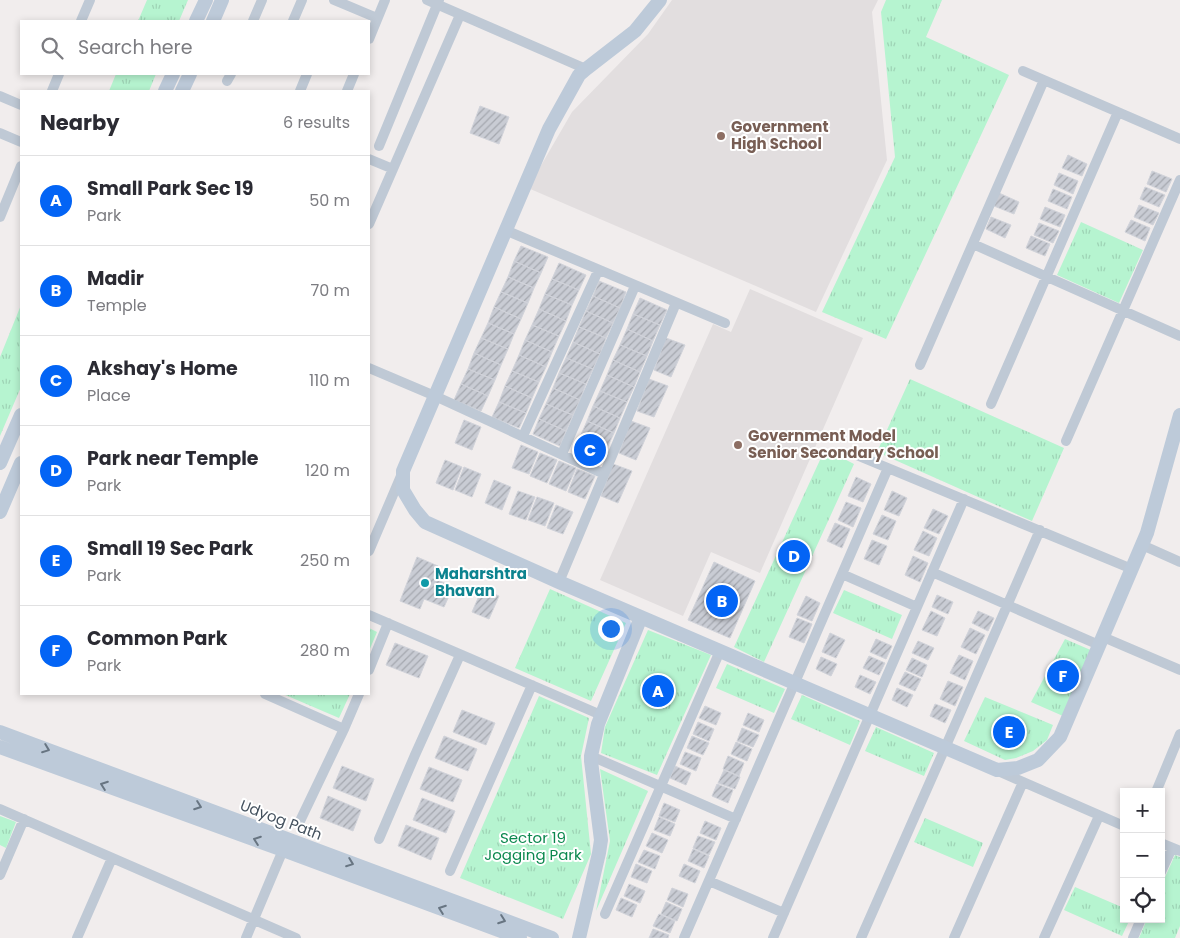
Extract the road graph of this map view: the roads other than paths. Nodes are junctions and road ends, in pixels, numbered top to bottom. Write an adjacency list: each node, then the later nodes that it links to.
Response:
1 (90, 0): 13 (street)
2 (206, 0): 14 (street)
3 (222, 0): 15 (street)
4 (262, 0): 16 (street)
5 (302, 0): 17 (street)
6 (334, 0): 12 (street)
7 (385, 0): 12 (street)
8 (427, 0): 10 (street)
9 (660, 0): 19 (street)
10 (438, 2): 11 (street); 38 (street)
11 (460, 15): 19 (street); 41 (street)
12 (377, 18): 18 (street)
13 (81, 20)
14 (196, 20)
15 (213, 20)
16 (253, 20)
17 (293, 20)
18 (370, 36)
19 (586, 69): 45 (street)
20 (1023, 71): 26 (street)
21 (59, 75): 27 (street)
22 (173, 75): 28 (street)
23 (190, 75): 29 (street)
24 (304, 75): 30 (street)
25 (354, 75): 31 (street)
26 (1044, 80): 34 (street); 46 (street)
27 (52, 90)
28 (165, 90)
29 (182, 90)
30 (300, 90)
31 (347, 90)
32 (0, 96): 33 (street)
33 (20, 105)
34 (1118, 112): 36 (street); 48 (street)
35 (0, 133): 37 (street)
36 (1180, 139)
37 (20, 142)
38 (379, 146)
39 (370, 159): 41 (street)
40 (20, 168): 43 (street)
41 (393, 169): 44 (street)
42 (1180, 180): 51 (street)
43 (0, 217)
44 (370, 222)
45 (505, 230): 47 (street); 56 (street)
46 (973, 244): 48 (street); 54 (street)
47 (598, 271): 49 (street); 60 (street)
48 (1047, 276): 51 (street); 57 (street)
49 (635, 286): 50 (street); 62 (street)
50 (676, 303): 52 (street); 68 (street)
51 (1123, 310): 53 (street); 61 (street)
52 (725, 323)
53 (1180, 336)
54 (920, 365)
55 (370, 368): 56 (street)
56 (435, 396): 60 (street); 67 (street)
57 (991, 404)
58 (1180, 414): 72 (street)
59 (20, 417): 64 (street)
60 (523, 436): 62 (street)
61 (1066, 441)
62 (562, 454): 68 (street)
63 (854, 454): 66 (street)
64 (0, 463)
65 (20, 465): 70 (street)
66 (888, 468): 69 (street); 77 (street)
67 (403, 471): 73 (street); 78 (street)
68 (604, 474): 78 (street)
69 (964, 499): 71 (street); 76 (street)
70 (0, 512)
71 (1040, 530): 75 (street); 79 (street)
72 (1142, 545): 74 (street); 75 (street)
73 (370, 549)
74 (1180, 562)
75 (1132, 569): 84 (street)
76 (932, 572): 79 (street); 80 (street)
77 (842, 574): 80 (street); 89 (street)
78 (559, 582): 82 (street)
79 (1007, 605): 84 (street); 99 (street)
80 (917, 607): 94 (street)
81 (370, 615): 83 (street)
82 (641, 617): 85 (street); 93 (street)
83 (388, 623): 86 (street); 87 (street)
84 (1101, 641): 88 (street); 101 (street)
85 (720, 651): 89 (street); 103 (street)
86 (460, 654): 90 (street); 111 (street)
87 (370, 668)
88 (1180, 670)
89 (795, 683): 94 (street); 108 (street)
90 (532, 685): 93 (street); 116 (street)
91 (268, 695): 95 (street)
92 (359, 695): 95 (street)
93 (601, 715): 100 (street)
94 (869, 715): 99 (street); 119 (street)
95 (344, 729): 109 (street)
96 (0, 732): 127 (street, Udyog Path, one-way to 127)
97 (1180, 734): 104 (street)
98 (1, 748): 112 (street, Udyog Path, one-way to 98)
99 (945, 748): 101 (street); 131 (street)
100 (591, 756): 103 (street); 128 (street)
101 (997, 770): 102 (street)
102 (1023, 782): 106 (street); 132 (street)
103 (661, 786): 108 (street); 120 (street)
104 (1158, 788)
105 (0, 809): 107 (street)
106 (1099, 816): 110 (street); 133 (street)
107 (24, 819): 114 (street); 117 (street)
108 (736, 819): 118 (street)
109 (300, 821)
110 (1120, 824)
111 (379, 839)
112 (283, 850): 121 (street); 126 (street, Udyog Path, one-way to 112)
113 (1176, 850): 115 (street)
114 (112, 858): 121 (street); 123 (street)
115 (1165, 866)
116 (450, 871)
117 (0, 875)
118 (709, 881): 119 (street); 129 (street)
119 (784, 913): 130 (street)
120 (606, 914)
121 (254, 919): 124 (street); 125 (street)
122 (1139, 923): 134 (street)
123 (77, 938)
124 (246, 938)
125 (296, 938)
126 (520, 938)
127 (552, 938)
128 (579, 938)
129 (684, 938)
130 (774, 938)
131 (861, 938)
132 (954, 938)
133 (1044, 938)
134 (1132, 938)

